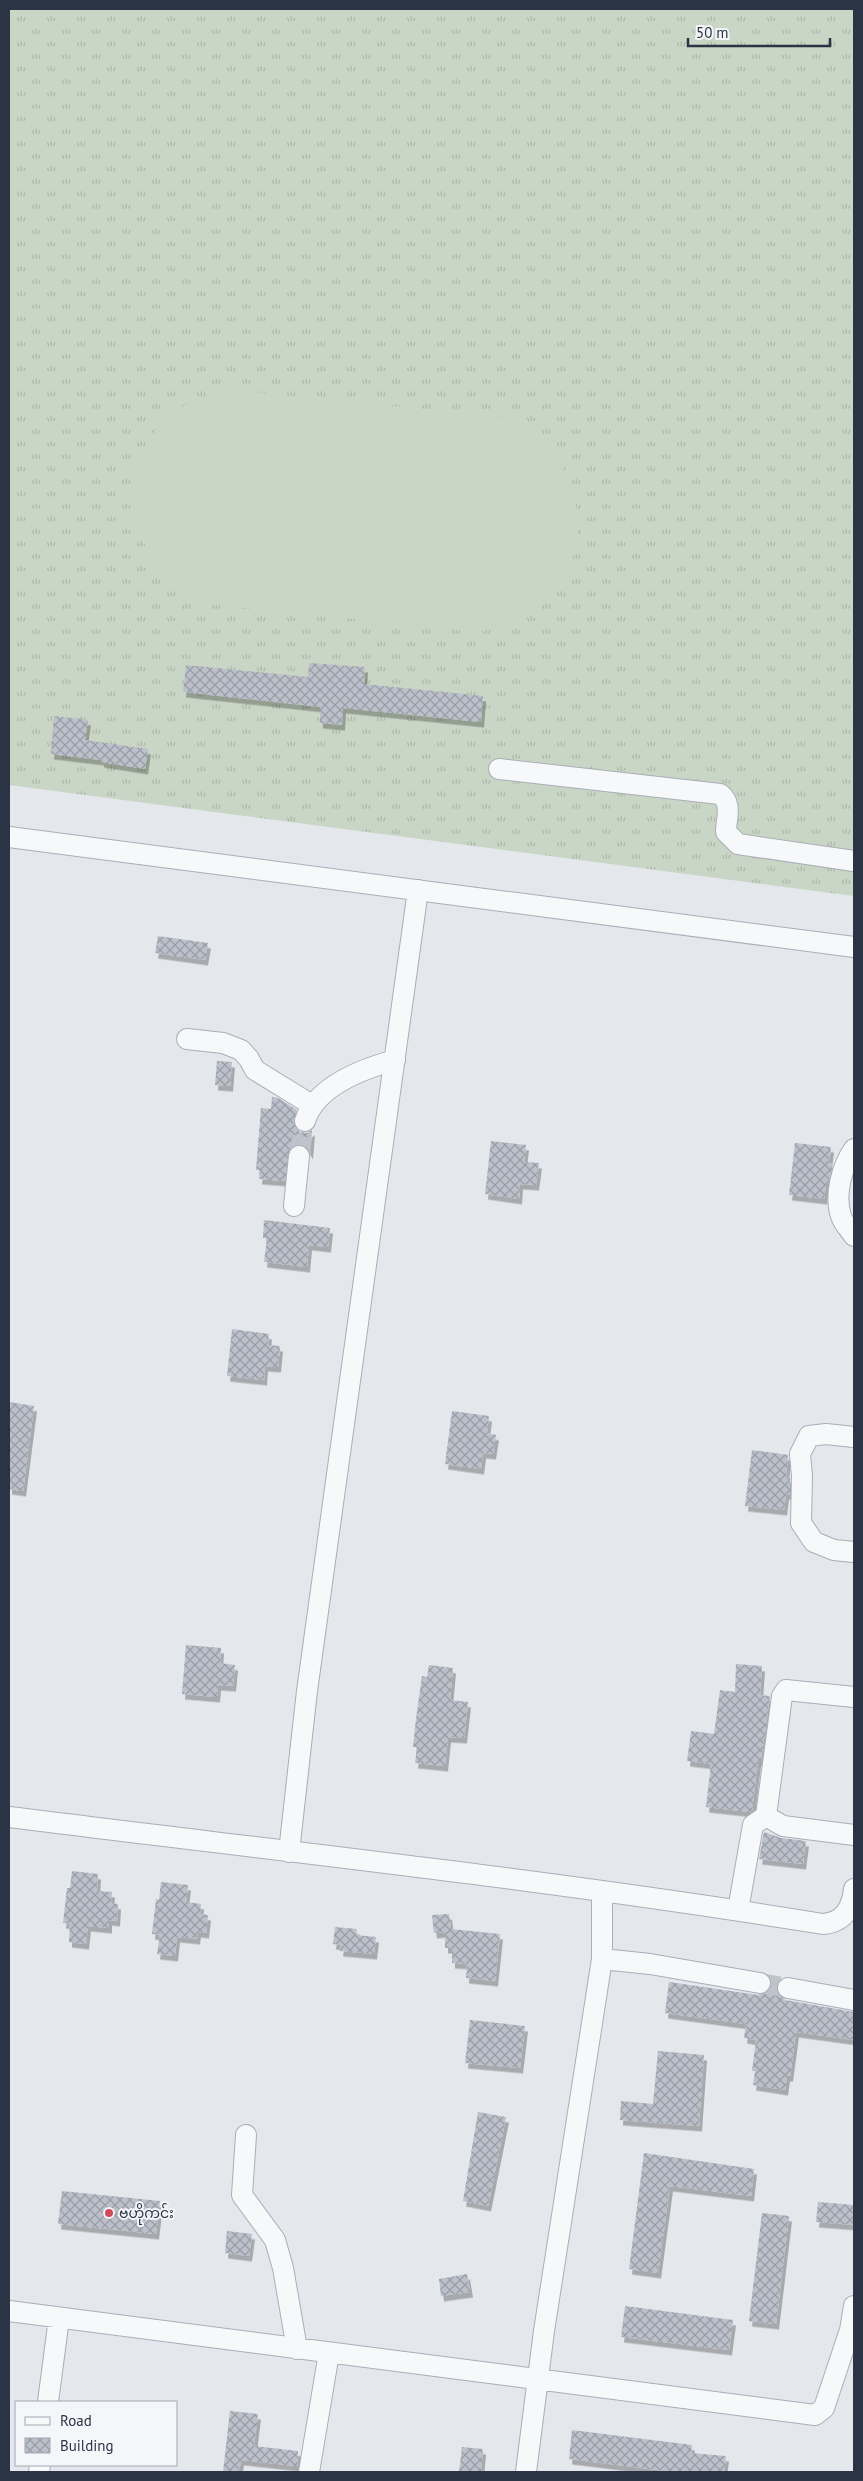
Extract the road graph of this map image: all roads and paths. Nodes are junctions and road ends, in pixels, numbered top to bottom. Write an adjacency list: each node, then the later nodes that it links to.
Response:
1 (499, 769): 3 (street)
2 (9, 837): 4 (street)
3 (854, 861)
4 (418, 890): 5 (street); 7 (street)
5 (854, 947)
6 (186, 1039): 7 (street)
7 (395, 1060): 18 (street)
8 (854, 1149): 11 (street)
9 (299, 1156): 10 (street)
10 (294, 1206)
11 (854, 1236)
12 (854, 1436): 13 (street)
13 (854, 1552)
14 (854, 1697): 15 (street)
15 (766, 1816): 17 (street); 21 (street)
16 (9, 1817): 18 (street)
17 (854, 1834)
18 (289, 1852): 20 (street)
19 (854, 1888): 21 (street)
20 (602, 1892): 21 (street); 22 (street)
21 (738, 1910)
22 (602, 1959): 23 (street); 32 (street)
23 (760, 1984)
24 (788, 1988): 25 (street)
25 (854, 2000)
26 (246, 2134): 30 (street)
27 (854, 2306): 32 (street)
28 (9, 2311): 29 (street)
29 (59, 2318): 30 (street); 33 (street)
30 (297, 2348): 31 (street)
31 (328, 2352): 32 (street); 34 (street)
32 (538, 2378): 35 (street)
33 (48, 2401)
34 (309, 2472)
35 (526, 2472)

